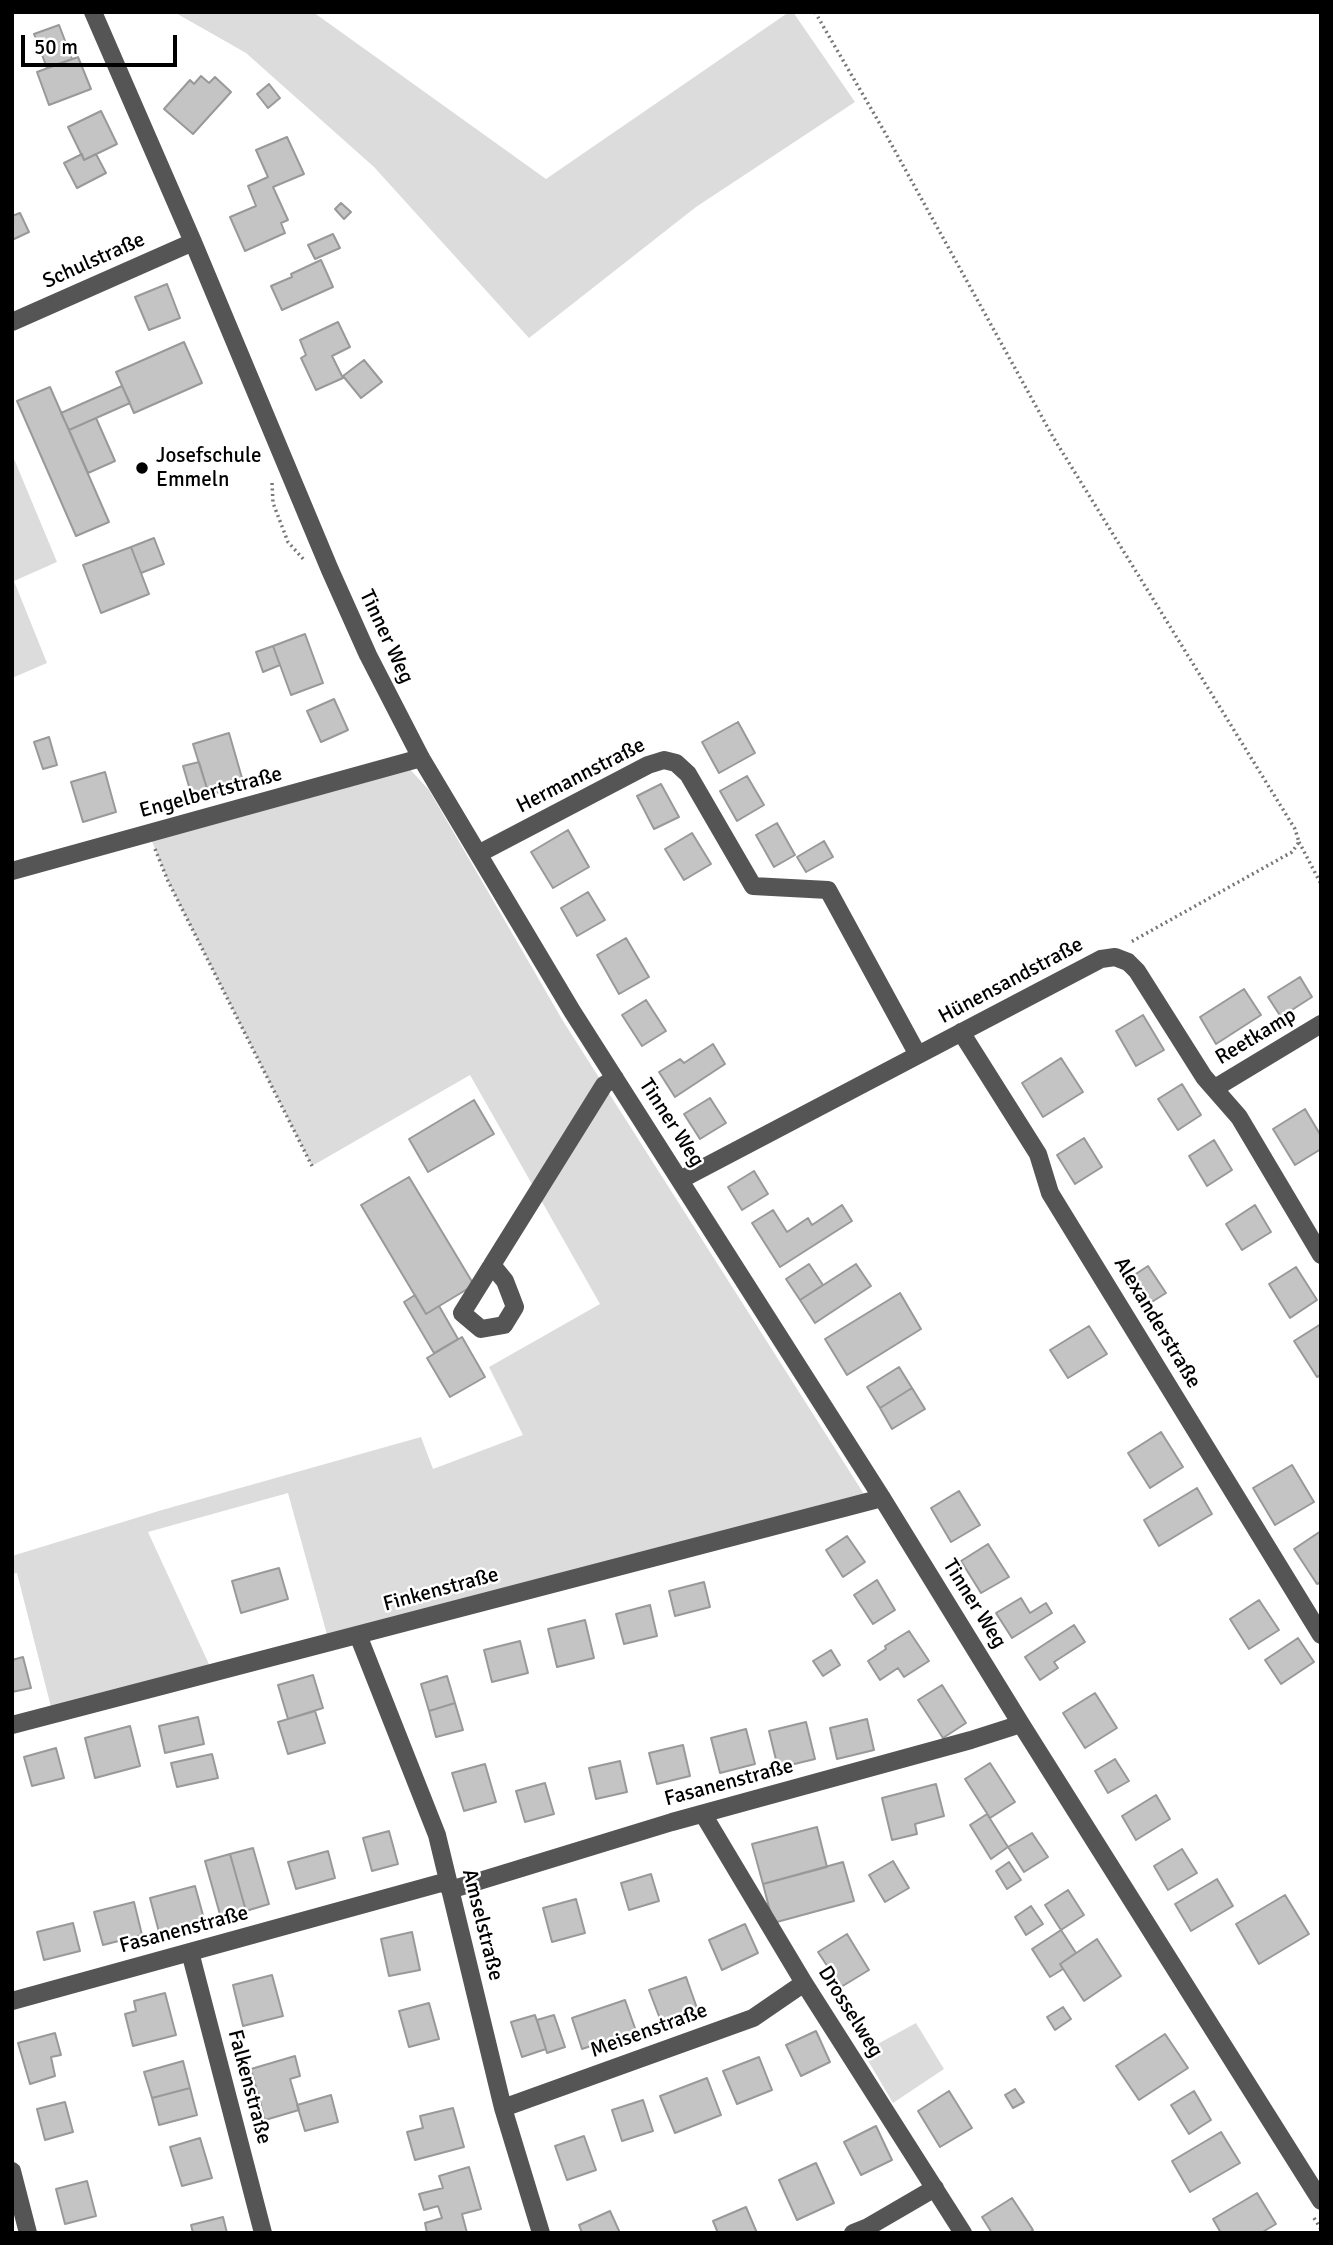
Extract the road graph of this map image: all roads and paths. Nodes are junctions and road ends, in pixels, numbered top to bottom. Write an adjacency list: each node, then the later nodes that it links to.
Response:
1 (93, 12): 3 (street, Tinner Weg)
2 (815, 12): 7 (path)
3 (193, 242): 4 (street, Schulstraße); 5 (street, Tinner Weg)
4 (12, 321)
5 (421, 758): 6 (street, Engelbertstraße); 8 (street, Tinner Weg)
6 (149, 834): 9 (street, Engelbertstraße); 17 (path)
7 (1299, 842): 10 (path); 11 (path)
8 (480, 853): 14 (street, Hermannstraße); 15 (street, Tinner Weg)
9 (12, 871)
10 (1321, 884)
11 (1101, 959): 13 (street, Hünensandstraße); 16 (street, Hünensandstraße)
12 (1321, 1024): 16 (street, Reetkamp)
13 (961, 1032): 14 (street, Hünensandstraße); 23 (street, Alexanderstraße)
14 (918, 1055): 18 (street, Hünensandstraße)
15 (615, 1078): 18 (street, Tinner Weg); 20 (street)
16 (1215, 1088): 19 (street, Hünensandstraße)
17 (312, 1166)
18 (680, 1180): 21 (street, Tinner Weg)
19 (1321, 1255)
20 (492, 1265)
21 (882, 1498): 22 (street, Finkenstraße); 24 (street, Tinner Weg)
22 (358, 1635): 25 (street, Finkenstraße); 27 (street, Amselstraße)
23 (1321, 1635)
24 (1021, 1724): 26 (street, Fasanenstraße); 34 (street, Tinner Weg)
25 (12, 1725)
26 (703, 1814): 27 (street, Fasanenstraße); 29 (street, Drosselweg)
27 (449, 1886): 28 (street, Fasanenstraße); 31 (street, Amselstraße)
28 (190, 1952): 30 (street, Fasanenstraße); 36 (street, Falkenstraße)
29 (804, 1983): 31 (street, Meisenstraße); 33 (street, Drosselweg)
30 (12, 2001)
31 (503, 2108): 37 (street, Amselstraße)
32 (12, 2171): 35 (street)
33 (935, 2188): 38 (street); 39 (street, Drosselweg)
34 (1321, 2201)
35 (28, 2233)
36 (263, 2233)
37 (541, 2233)
38 (853, 2233)
39 (963, 2233)

